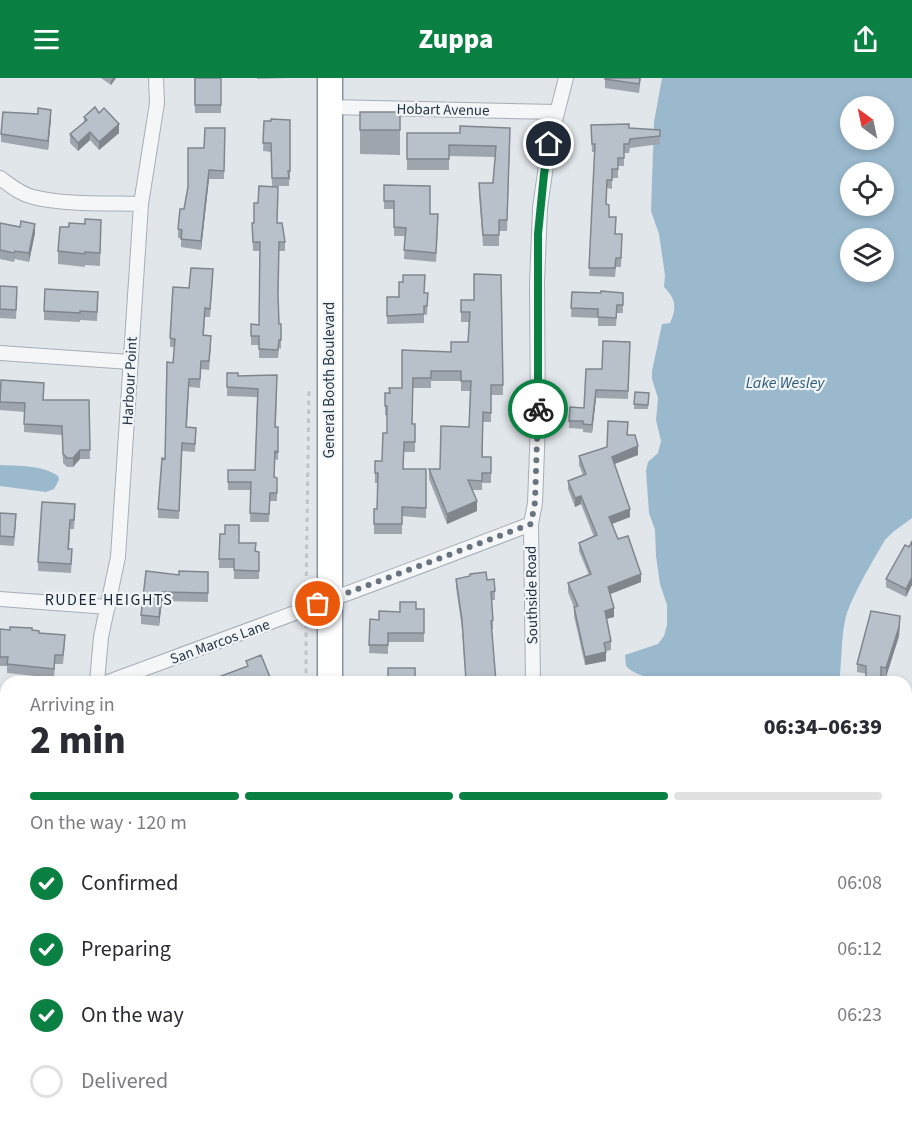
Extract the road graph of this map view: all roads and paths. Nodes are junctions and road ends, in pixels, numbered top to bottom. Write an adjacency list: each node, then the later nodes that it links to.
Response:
1 (156, 78): 7 (street, Harbour Point)
2 (330, 78): 4 (highway, General Booth Boulevard)
3 (566, 78): 5 (street, Southside Road)
4 (329, 107): 5 (street, Hobart Avenue); 13 (highway, General Booth Boulevard)
5 (557, 112): 11 (street, Southside Road)
6 (0, 178): 7 (street)
7 (141, 204): 9 (street, Harbour Point)
8 (0, 353): 9 (street)
9 (130, 362): 14 (street, Harbour Point)
10 (309, 381): 15 (path)
11 (531, 524): 13 (street, San Marcos Lane); 20 (street, Southside Road)
12 (0, 599): 14 (street)
13 (330, 599): 15 (street, San Marcos Lane); 19 (highway, General Booth Boulevard)
14 (108, 607): 16 (street, Harbour Point)
15 (306, 609): 17 (street, San Marcos Lane); 18 (path)
16 (98, 676)
17 (146, 676)
18 (306, 676)
19 (330, 676)
20 (533, 676)

